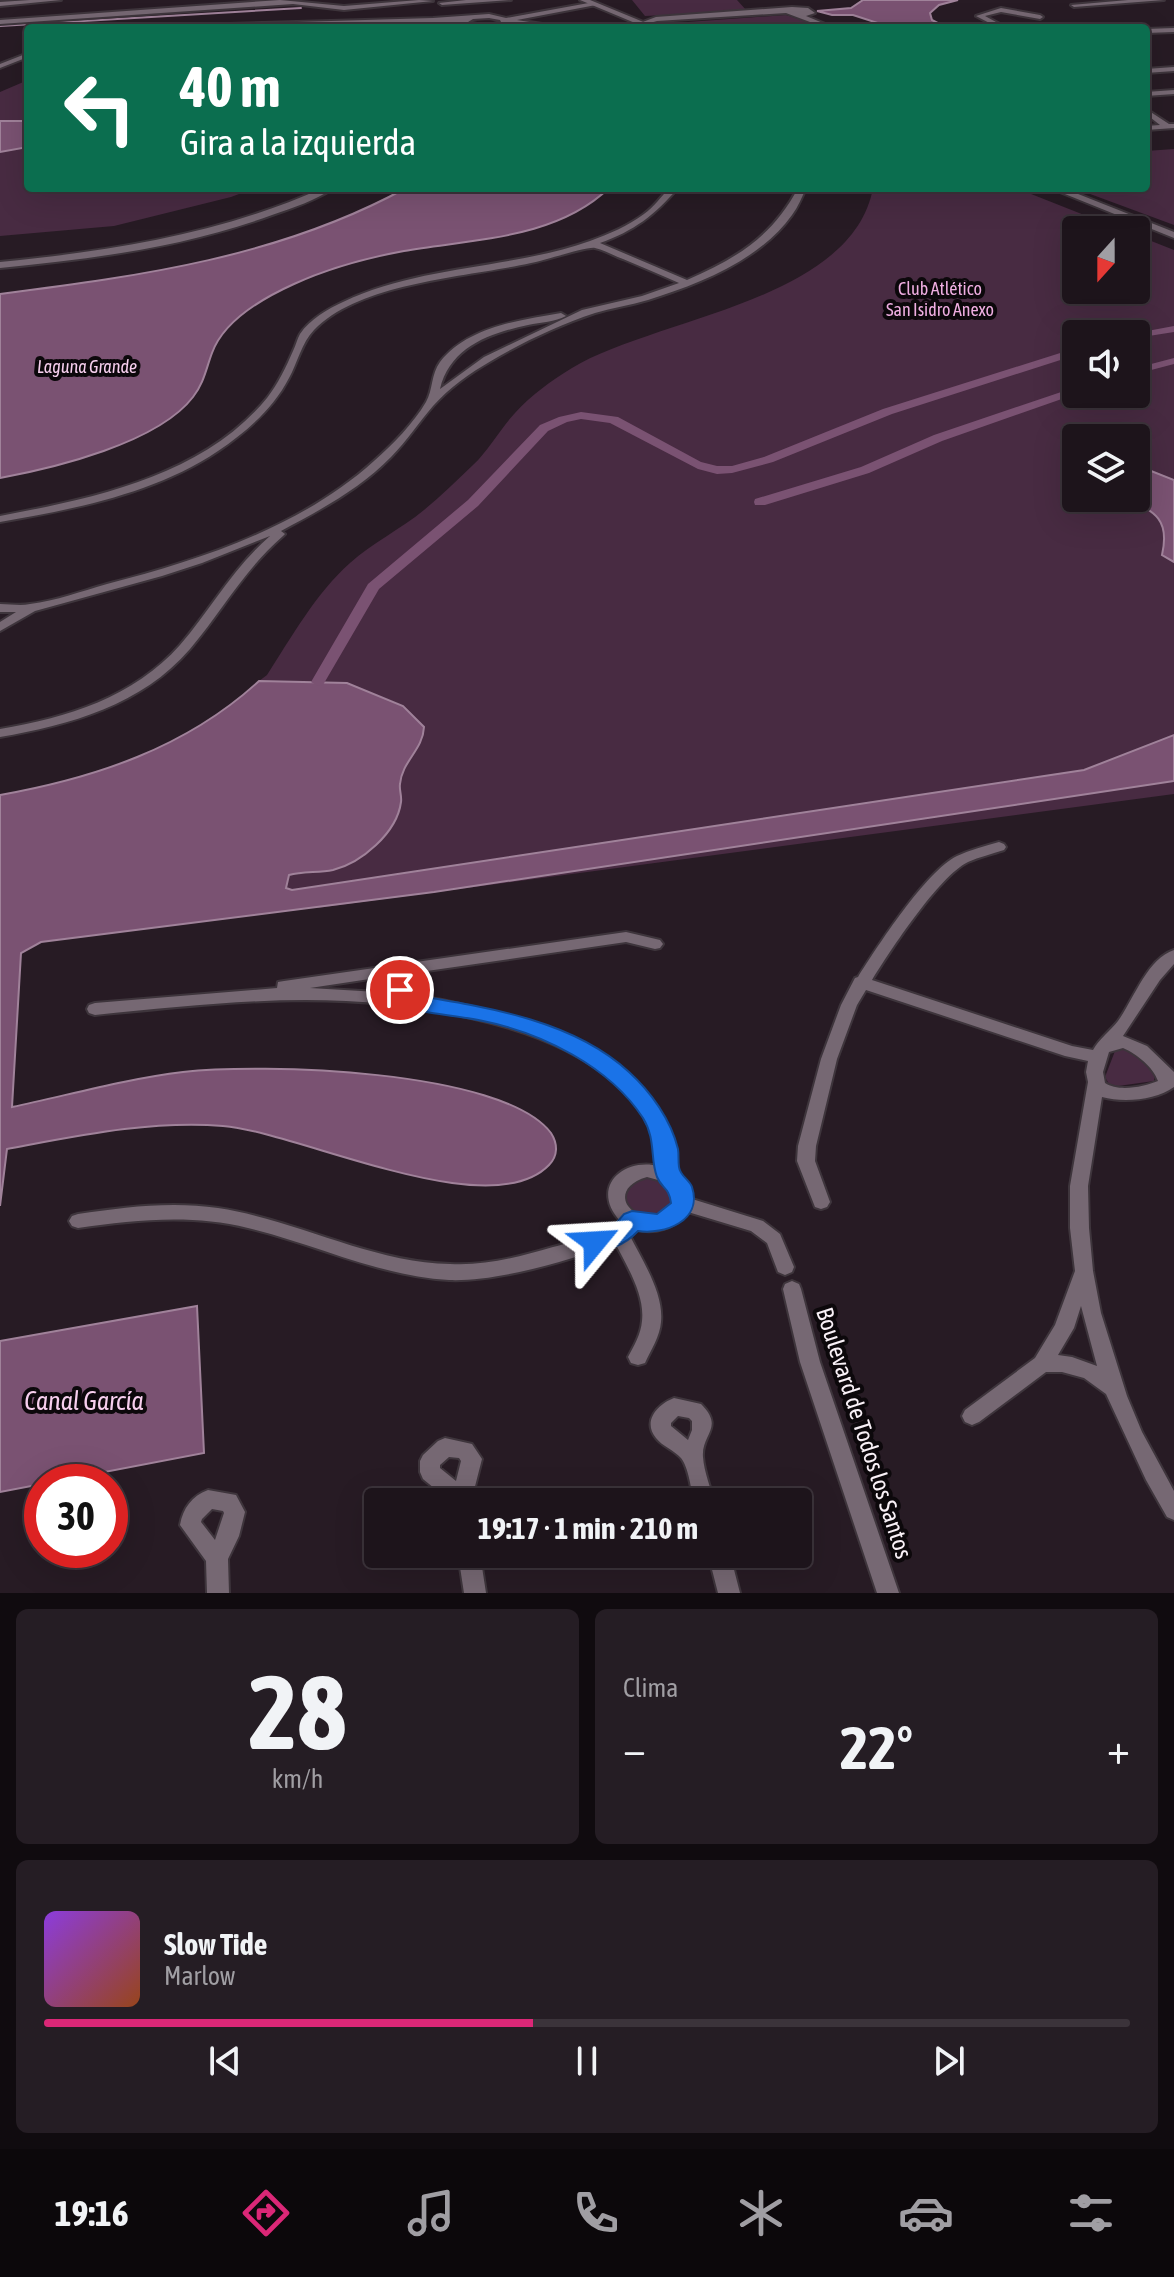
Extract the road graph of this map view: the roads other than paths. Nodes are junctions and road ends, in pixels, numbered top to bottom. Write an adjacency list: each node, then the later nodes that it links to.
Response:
1 (58, 0): 9 (street)
2 (116, 0): 18 (street)
3 (278, 0): 10 (street)
4 (508, 0): 7 (street)
5 (584, 0): 13 (street)
6 (1161, 0): 15 (street)
7 (436, 2): 10 (street); 23 (street)
8 (565, 2): 11 (street); 12 (street); 20 (street)
9 (1, 3): 25 (street)
10 (290, 3): 18 (street)
11 (543, 3)
12 (575, 3): 13 (street); 20 (street)
13 (594, 4): 33 (street)
14 (532, 5): 20 (street)
15 (1064, 6)
16 (809, 10): 17 (street); 17 (street); 34 (street)
17 (792, 12): 33 (street)
18 (116, 15): 25 (street)
19 (495, 16): 20 (street); 21 (street); 26 (street)
20 (526, 16): 26 (street); 32 (street)
21 (471, 17): 24 (street); 29 (street)
22 (1040, 17): 35 (street)
23 (418, 20): 24 (street); 27 (street)
24 (433, 20): 28 (street)
25 (2, 22)
26 (504, 22): 30 (street); 31 (street)
27 (289, 24)
28 (455, 24)
29 (465, 24)
30 (499, 24)
31 (518, 24)
32 (551, 24)
33 (650, 24)
34 (827, 24)
35 (996, 24)
36 (1174, 30): 37 (street)
37 (1150, 31)
38 (24, 57): 39 (street)
39 (0, 66)
40 (1174, 69): 41 (street)
41 (1150, 70)
42 (1174, 92): 43 (street)
43 (1150, 94)
44 (1150, 114): 45 (street)
45 (1171, 127): 46 (street)
46 (1150, 128)
47 (320, 192): 53 (street)
48 (670, 192): 52 (street)
49 (800, 192): 54 (street)
50 (1065, 192): 51 (street)
51 (1174, 235)
52 (592, 243): 54 (street); 61 (street)
53 (0, 265)
54 (685, 282): 55 (street)
55 (592, 311): 56 (street); 57 (street)
56 (536, 320): 57 (street); 58 (street)
57 (550, 327): 59 (street)
58 (438, 376): 59 (street); 60 (street)
59 (460, 379): 60 (street)
60 (432, 401): 62 (street)
61 (0, 519)
62 (293, 523): 63 (street); 64 (street)
63 (206, 559): 64 (street); 66 (street)
64 (239, 569): 68 (street)
65 (0, 608): 66 (street)
66 (31, 608): 67 (street)
67 (0, 627)
68 (0, 733)
69 (999, 847): 73 (street)
70 (655, 944): 72 (street)
71 (1174, 955): 77 (street)
72 (408, 968): 74 (street); 75 (street)
73 (861, 982): 79 (street); 85 (street)
74 (224, 996): 75 (street); 76 (street)
75 (406, 1001): 84 (street)
76 (95, 1009)
77 (1129, 1017): 78 (street); 79 (street)
78 (1140, 1046): 79 (street); 80 (street)
79 (1102, 1051): 81 (street)
80 (1168, 1083): 82 (street)
81 (1095, 1084): 82 (street); 83 (street)
82 (1120, 1096): 83 (street)
83 (1091, 1114): 90 (street)
84 (668, 1175): 86 (street); 88 (street)
85 (821, 1202)
86 (683, 1203): 88 (street); 89 (street)
87 (78, 1221): 88 (street)
88 (626, 1228): 92 (street)
89 (785, 1267)
90 (1084, 1272): 93 (street); 94 (street)
91 (792, 1289): 105 (street, Boulevard de Todos los Santos)
92 (638, 1357)
93 (1042, 1364): 94 (street); 95 (street)
94 (1116, 1391): 98 (street)
95 (972, 1416)
96 (692, 1455): 97 (street)
97 (700, 1488)
98 (1174, 1510)
99 (217, 1558): 102 (street)
100 (471, 1568): 103 (street)
101 (723, 1568): 104 (street)
102 (218, 1593)
103 (475, 1593)
104 (729, 1593)
105 (888, 1593)

